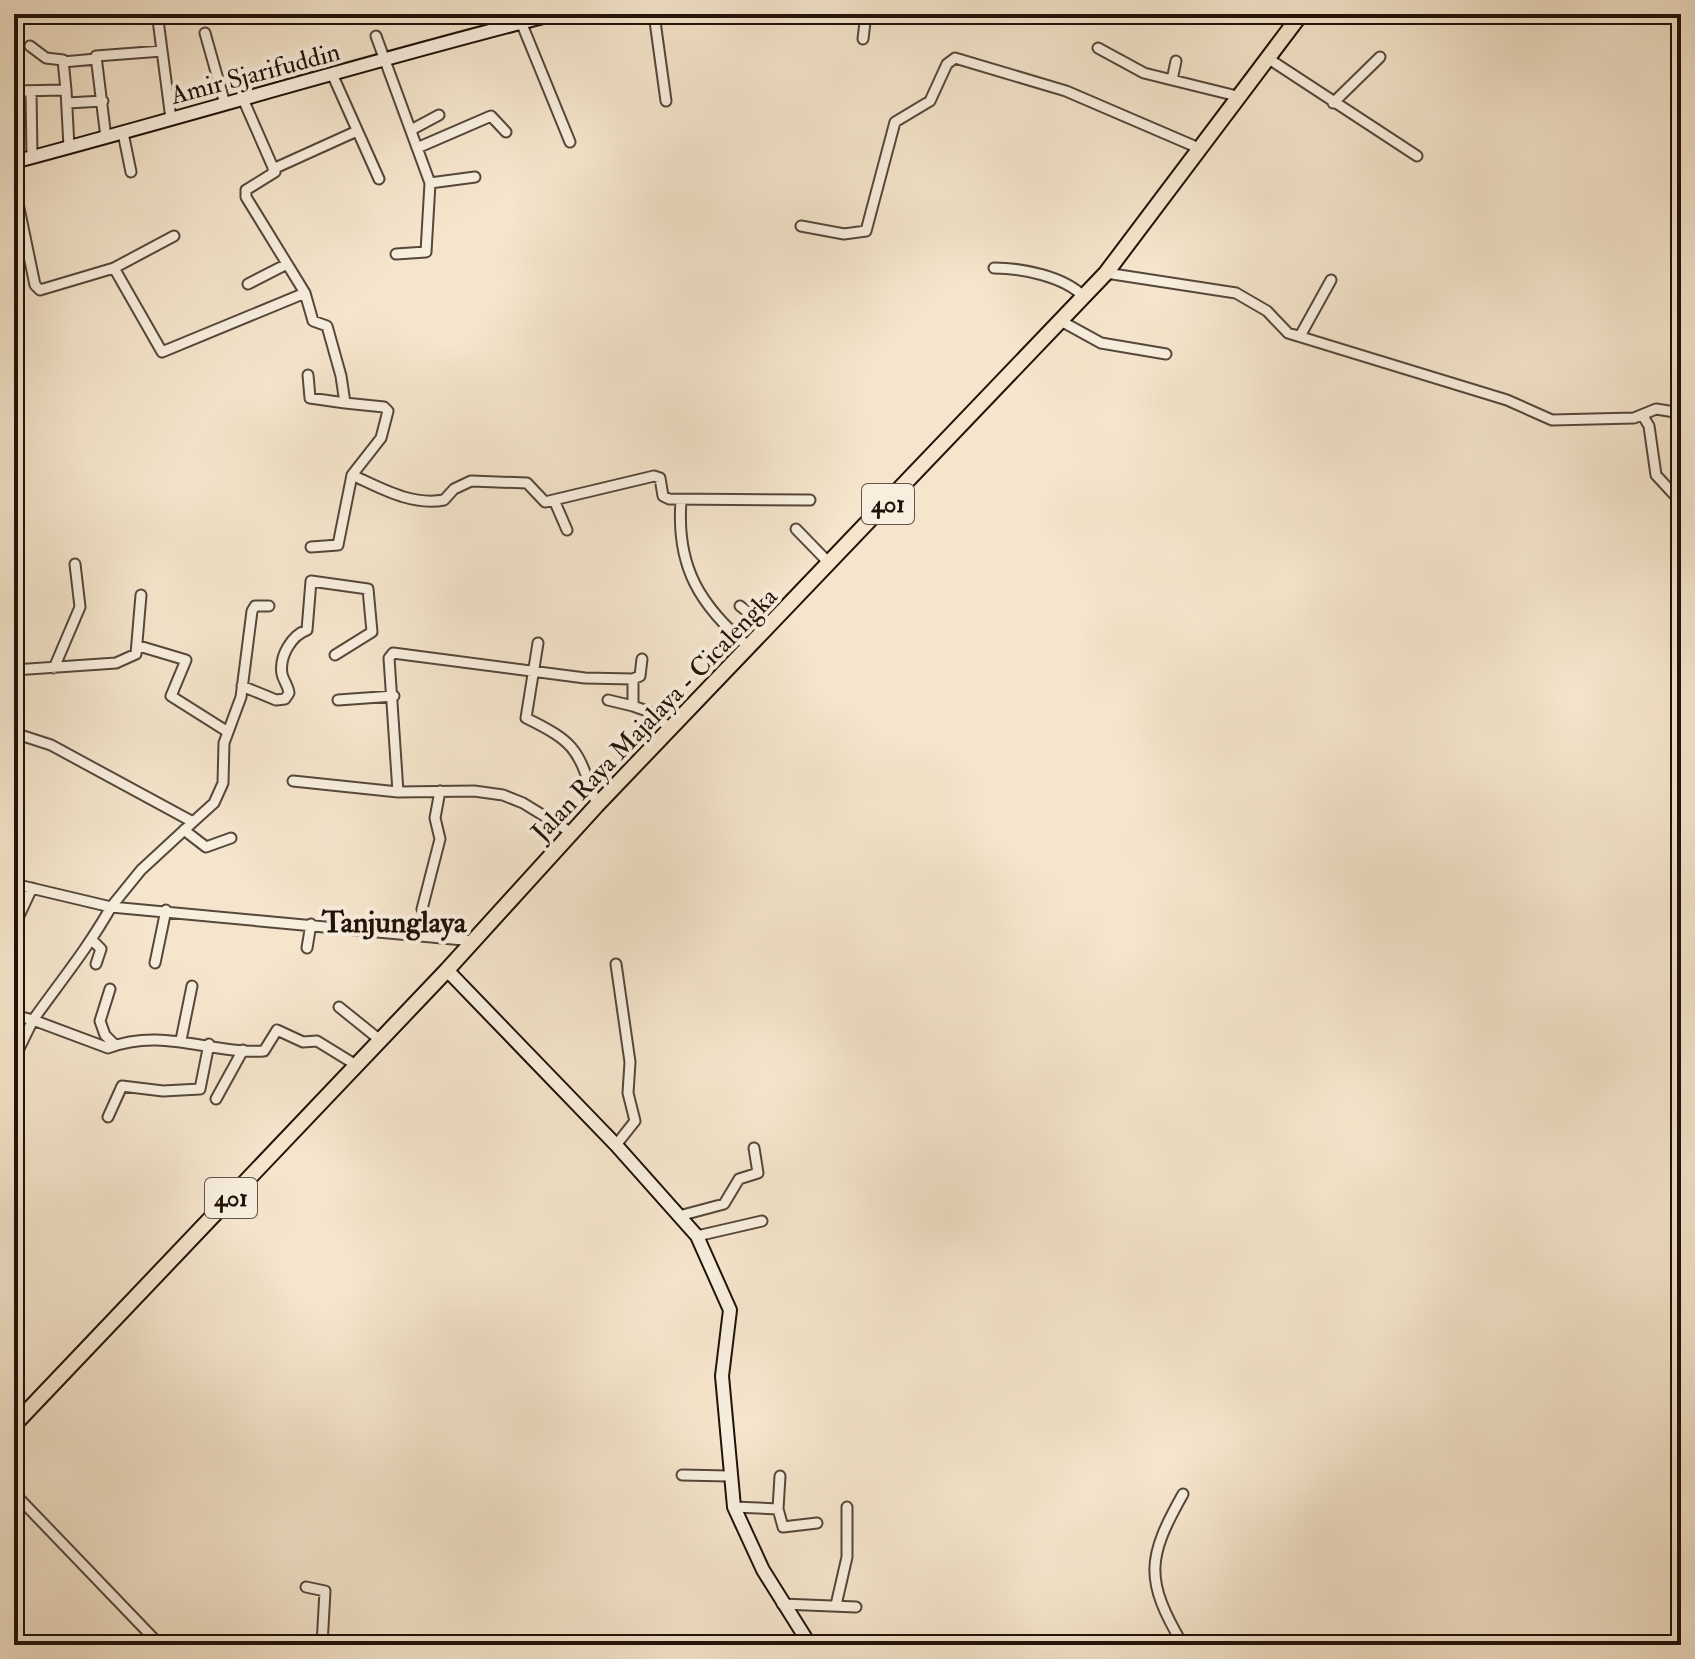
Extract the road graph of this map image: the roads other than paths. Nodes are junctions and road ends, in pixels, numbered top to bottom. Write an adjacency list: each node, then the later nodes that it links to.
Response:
1 (555, 14): 7 (street, Amir Sjarifuddin)
2 (654, 14): 28 (street)
3 (866, 14): 10 (street)
4 (1301, 15): 5 (street); 16 (main road, Jalan Raya Majalaya - Cicalengka / 401)
5 (1376, 15)
6 (158, 20): 13 (street)
7 (521, 22): 17 (street, Amir Sjarifuddin); 39 (street)
8 (205, 33): 31 (street)
9 (376, 36): 17 (street)
10 (863, 39)
11 (30, 46): 19 (street)
12 (1098, 48): 21 (street)
13 (162, 51): 15 (street); 33 (street)
14 (1380, 57): 30 (street)
15 (96, 59): 19 (street); 27 (street)
16 (1269, 59): 25 (main road, Jalan Raya Majalaya - Cicalengka / 401); 30 (street)
17 (384, 60): 20 (street, Amir Sjarifuddin); 34 (street)
18 (1176, 61): 21 (street)
19 (63, 62): 22 (street)
20 (333, 76): 26 (street, Amir Sjarifuddin); 35 (street)
21 (1172, 80): 25 (street)
22 (66, 90): 24 (street); 29 (street)
23 (14, 91): 24 (street)
24 (31, 91): 44 (street)
25 (1241, 97): 42 (main road, Jalan Raya Majalaya - Cicalengka / 401)
26 (243, 99): 31 (street, Amir Sjarifuddin); 46 (street)
27 (103, 101): 29 (street); 38 (street)
28 (666, 101)
29 (67, 103): 40 (street)
30 (1333, 103): 43 (street)
31 (225, 104): 33 (street, Amir Sjarifuddin)
32 (439, 115): 34 (street)
33 (171, 119): 37 (street, Amir Sjarifuddin)
34 (411, 130): 41 (street)
35 (357, 131): 46 (street); 49 (street)
36 (506, 132): 41 (street)
37 (123, 133): 38 (street, Amir Sjarifuddin); 47 (street)
38 (106, 138): 40 (street, Amir Sjarifuddin)
39 (570, 142)
40 (69, 147): 44 (street, Amir Sjarifuddin)
41 (417, 148): 50 (street)
42 (1201, 149): 52 (street); 58 (main road, Jalan Raya Majalaya - Cicalengka / 401)
43 (1417, 156)
44 (32, 157): 45 (street, Amir Sjarifuddin)
45 (14, 162)
46 (273, 169): 55 (street)
47 (131, 172)
48 (475, 177): 50 (street)
49 (379, 179)
50 (430, 183): 54 (street)
51 (14, 184): 56 (street)
52 (801, 226)
53 (174, 236): 56 (street)
54 (396, 254)
55 (287, 264): 60 (street); 61 (street)
56 (114, 268): 61 (street)
57 (994, 268): 62 (street)
58 (1106, 273): 62 (main road, Jalan Raya Majalaya - Cicalengka / 401); 64 (street)
59 (1331, 280): 64 (street)
60 (248, 284)
61 (305, 293): 67 (street)
62 (1084, 297): 63 (main road, Jalan Raya Majalaya - Cicalengka / 401)
63 (1061, 321): 65 (street); 79 (main road, Jalan Raya Majalaya - Cicalengka / 401)
64 (1300, 336): 69 (street)
65 (1166, 354)
66 (308, 375): 67 (street)
67 (345, 403): 70 (street)
68 (1681, 413): 69 (street)
69 (1643, 416): 74 (street)
70 (352, 475): 71 (street); 77 (street)
71 (554, 500): 73 (street); 76 (street)
72 (810, 500): 73 (street)
73 (681, 501): 86 (street)
74 (1681, 502)
75 (796, 529): 79 (street)
76 (567, 530)
77 (311, 547)
78 (75, 564): 89 (street)
79 (830, 564): 83 (main road, Jalan Raya Majalaya - Cicalengka / 401)
80 (141, 595): 85 (street)
81 (269, 606): 93 (street)
82 (740, 606): 83 (street)
83 (768, 628): 86 (main road, Jalan Raya Majalaya - Cicalengka / 401)
84 (538, 643): 91 (street)
85 (139, 646): 89 (street); 99 (street)
86 (750, 648): 98 (main road, Jalan Raya Majalaya - Cicalengka / 401)
87 (335, 655): 93 (street)
88 (642, 659): 92 (street)
89 (54, 668): 90 (street)
90 (14, 670)
91 (531, 670): 92 (street); 94 (street); 104 (street)
92 (633, 679): 97 (street)
93 (242, 686): 99 (street)
94 (394, 696): 95 (street); 103 (street)
95 (338, 700)
96 (608, 700): 97 (street)
97 (633, 706): 98 (street)
98 (671, 729): 104 (main road, Jalan Raya Majalaya - Cicalengka / 401)
99 (228, 732): 105 (street)
100 (14, 733): 105 (street)
101 (293, 781): 103 (street)
102 (440, 791): 103 (street); 107 (street); 112 (street)
103 (398, 792)
104 (597, 805): 107 (main road, Jalan Raya Majalaya - Cicalengka / 401)
105 (193, 822): 106 (street)
106 (184, 830): 108 (street); 111 (street)
107 (572, 833): 117 (main road, Jalan Raya Majalaya - Cicalengka / 401)
108 (231, 838)
109 (14, 884): 110 (street)
110 (32, 888): 111 (street); 114 (street)
111 (111, 907): 113 (street); 116 (street)
112 (422, 909)
113 (166, 910): 115 (street); 119 (street)
114 (18, 918)
115 (311, 924): 117 (street); 118 (street)
116 (92, 940): 120 (street); 127 (street)
117 (474, 941): 122 (main road, Jalan Raya Majalaya - Cicalengka / 401)
118 (307, 948)
119 (155, 963)
120 (96, 964)
121 (616, 964): 137 (street)
122 (447, 970): 129 (main road, Jalan Raya Majalaya - Cicalengka / 401); 137 (street)
123 (192, 986): 128 (street)
124 (110, 989): 130 (street)
125 (339, 1007): 129 (street)
126 (14, 1015): 127 (street)
127 (33, 1020): 130 (street); 133 (street)
128 (181, 1040): 130 (street); 131 (street)
129 (380, 1040): 134 (main road, Jalan Raya Majalaya - Cicalengka / 401)
130 (114, 1044)
131 (209, 1044): 132 (street); 136 (street)
132 (243, 1050): 134 (street); 135 (street)
133 (14, 1059)
134 (356, 1065): 142 (main road, Jalan Raya Majalaya - Cicalengka / 401)
135 (216, 1099)
136 (108, 1117)
137 (616, 1145): 139 (street)
138 (754, 1148): 139 (street)
139 (679, 1216): 141 (street)
140 (762, 1221): 141 (street)
141 (697, 1236): 144 (street)
142 (14, 1425)
143 (682, 1475): 144 (street)
144 (728, 1476): 148 (street)
145 (780, 1476): 150 (street)
146 (14, 1493): 156 (street)
147 (1183, 1494): 159 (street)
148 (734, 1507): 150 (street); 153 (street)
149 (847, 1507): 154 (street)
150 (778, 1509): 151 (street)
151 (817, 1523)
152 (306, 1587): 157 (street)
153 (782, 1604): 154 (street); 158 (street)
154 (836, 1605): 155 (street)
155 (856, 1607)
156 (160, 1645)
157 (322, 1645)
158 (810, 1645)
159 (1183, 1645)

